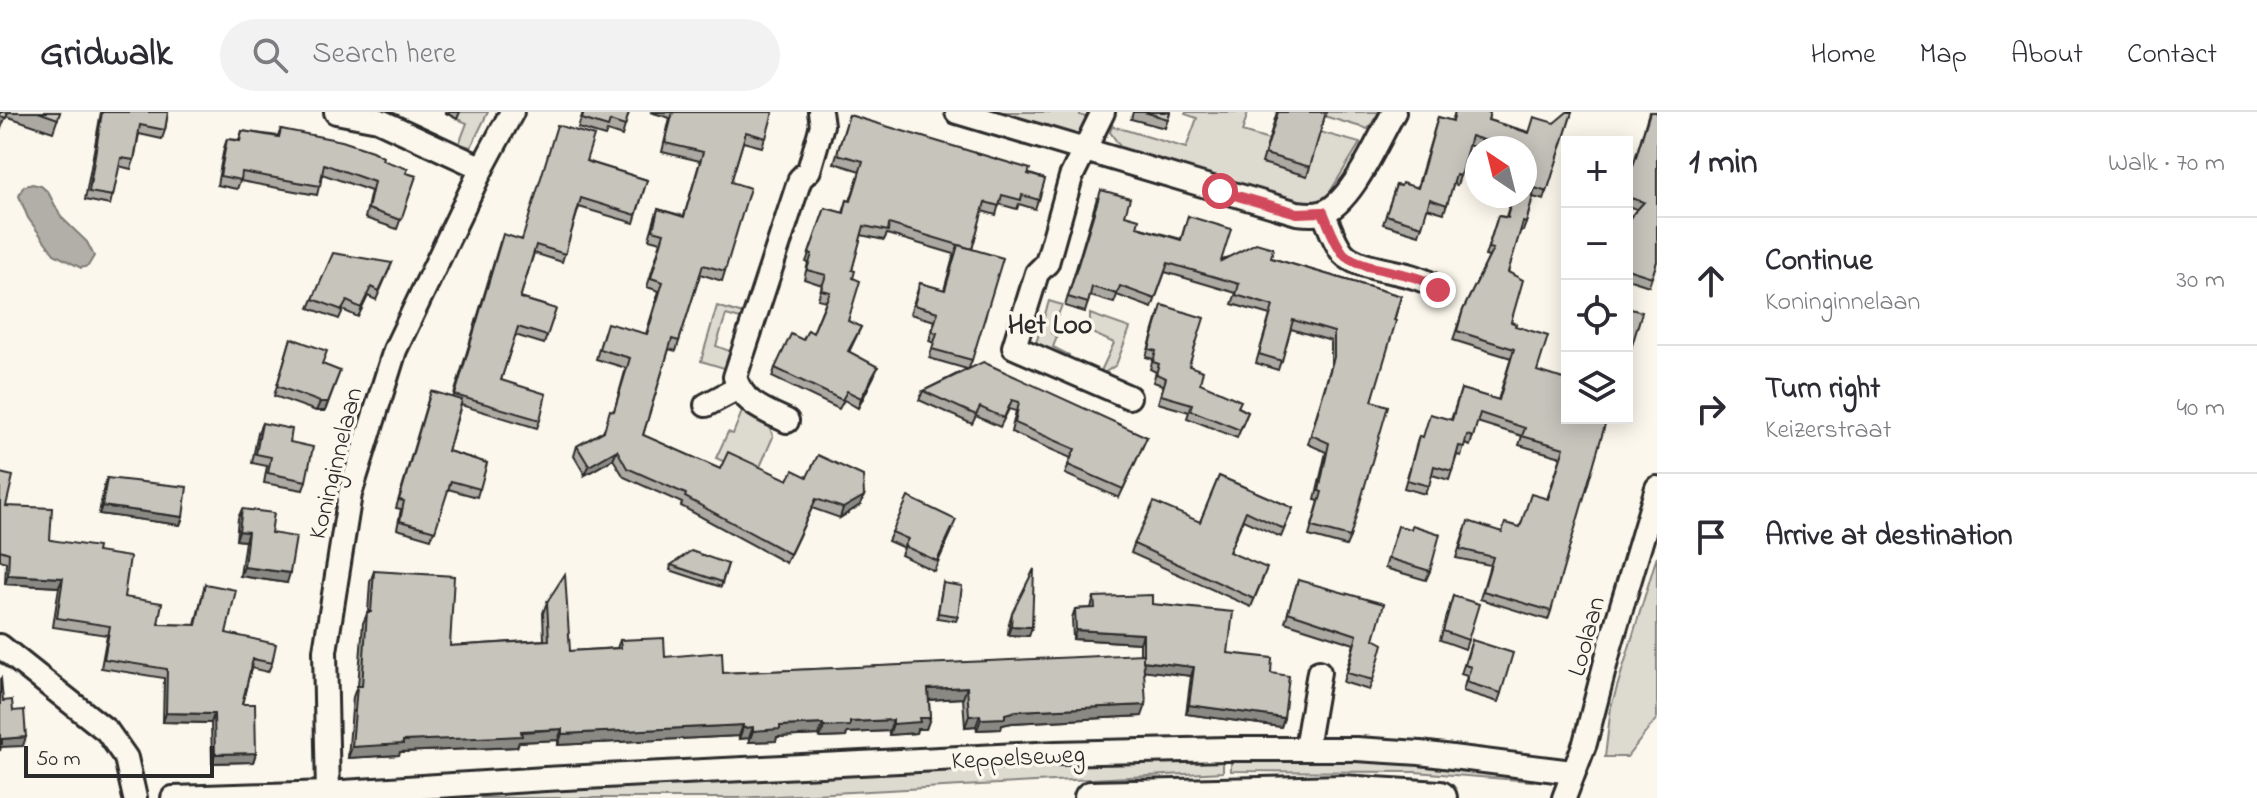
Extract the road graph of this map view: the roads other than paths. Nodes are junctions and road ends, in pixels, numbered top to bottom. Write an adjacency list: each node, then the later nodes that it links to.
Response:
1 (336, 112): 8 (street)
2 (512, 112): 8 (street, Koninginnelaan)
3 (820, 112): 11 (street)
4 (957, 112): 7 (street)
5 (1103, 112): 7 (street)
6 (1394, 112): 9 (street)
7 (1085, 151): 9 (street); 12 (street)
8 (482, 168): 21 (street, Koninginnelaan)
9 (1323, 212): 10 (street)
10 (1438, 290)
11 (738, 388): 13 (street); 14 (street)
12 (1129, 397)
13 (706, 405)
14 (787, 421)
15 (1657, 488): 19 (street, Loolaan)
16 (0, 646): 22 (street)
17 (1319, 672): 18 (street)
18 (1306, 748): 19 (street, Keppelseweg); 20 (street, Keppelseweg)
19 (1572, 772): 26 (street, Loolaan)
20 (464, 791): 21 (street, Keppelseweg)
21 (328, 793): 23 (street, Keppelseweg)
22 (135, 798)
23 (173, 798)
24 (1091, 798): 25 (main road, Keppelseweg)
25 (1440, 798)
26 (1564, 798)

